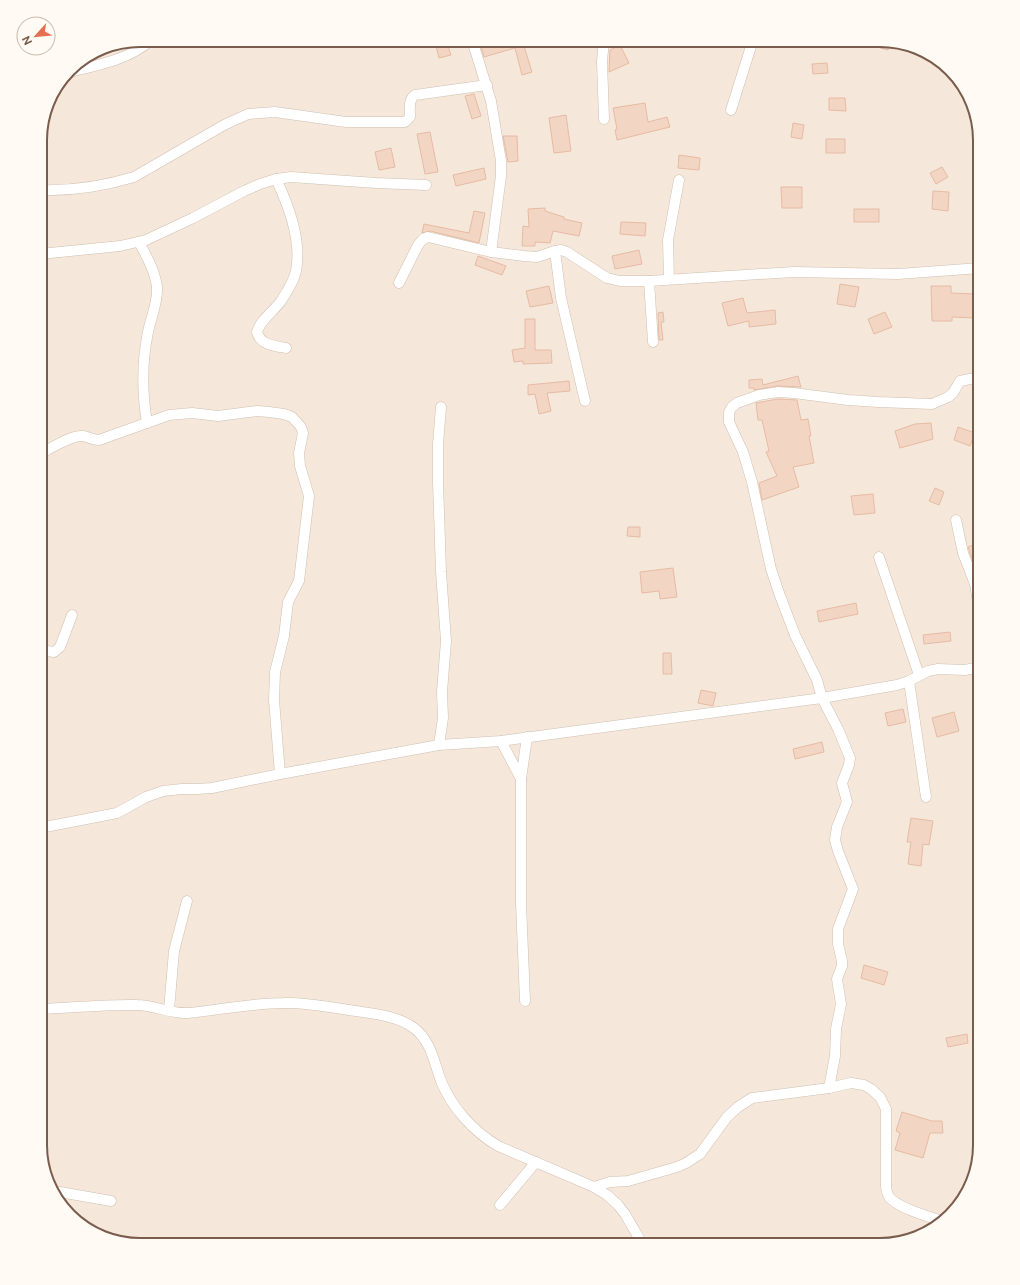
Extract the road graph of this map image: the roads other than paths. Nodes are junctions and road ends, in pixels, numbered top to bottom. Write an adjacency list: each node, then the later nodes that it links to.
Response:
1 (143, 47): 5 (street)
2 (474, 47): 6 (street)
3 (603, 47): 8 (street)
4 (751, 47): 7 (street)
5 (80, 69)
6 (487, 85): 12 (street); 15 (street)
7 (731, 110)
8 (604, 119)
9 (276, 179): 11 (street); 13 (street); 22 (street)
10 (679, 180): 18 (street)
11 (426, 185)
12 (47, 190)
13 (139, 242): 16 (street); 26 (street)
14 (555, 251): 15 (street); 19 (street); 24 (street)
15 (491, 252): 20 (street)
16 (47, 253)
17 (973, 269): 18 (street)
18 (669, 279): 19 (street)
19 (649, 281): 21 (street)
20 (399, 283)
21 (653, 342)
22 (286, 348)
23 (973, 378): 36 (street)
24 (585, 401)
25 (441, 407): 39 (street)
26 (146, 423): 27 (street); 40 (street)
27 (47, 450)
28 (956, 520): 30 (street)
29 (879, 557): 34 (street)
30 (973, 579)
31 (72, 615): 32 (street)
32 (47, 651)
33 (973, 668): 34 (street)
34 (919, 675): 35 (street)
35 (909, 681): 36 (street); 42 (street)
36 (822, 698): 37 (street); 48 (street)
37 (528, 738): 38 (street); 41 (street)
38 (501, 741): 39 (street); 41 (street)
39 (439, 745): 40 (street)
40 (280, 774): 43 (street)
41 (522, 779): 45 (street)
42 (926, 797)
43 (47, 827)
44 (187, 901): 47 (street)
45 (525, 1001)
46 (47, 1009): 47 (street)
47 (168, 1010): 49 (street)
48 (829, 1088): 50 (street); 56 (street)
49 (536, 1162): 51 (street); 55 (street)
50 (610, 1182): 51 (street); 53 (street)
51 (594, 1187): 53 (street)
52 (60, 1192): 54 (street)
53 (607, 1195): 57 (street)
54 (111, 1201)
55 (500, 1205)
56 (936, 1219)
57 (639, 1238)

